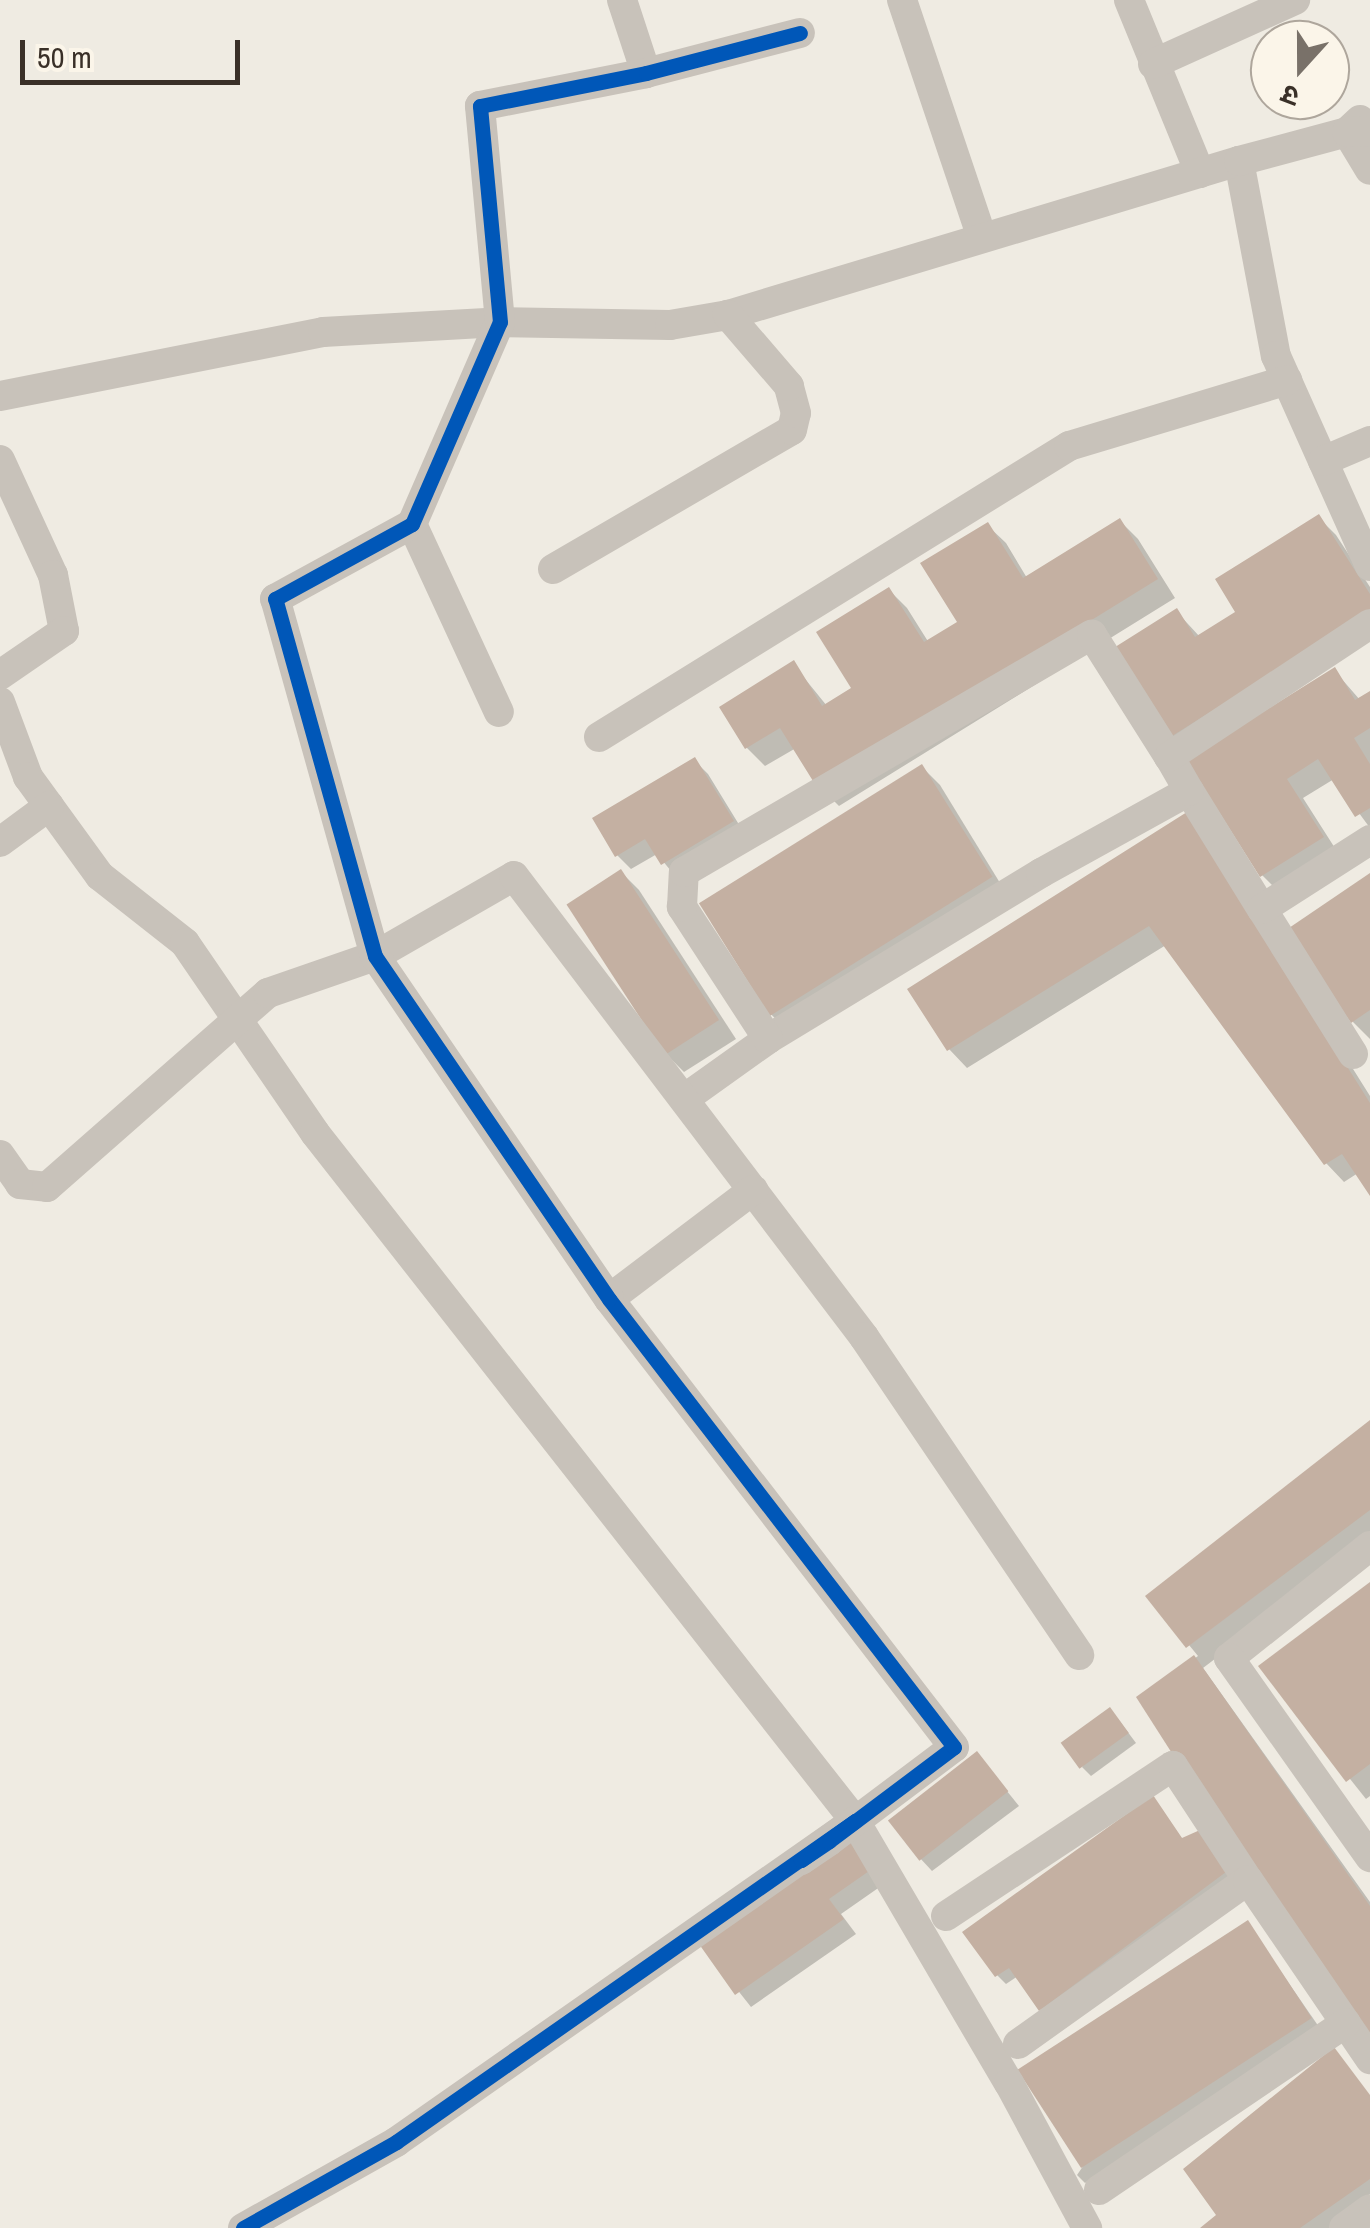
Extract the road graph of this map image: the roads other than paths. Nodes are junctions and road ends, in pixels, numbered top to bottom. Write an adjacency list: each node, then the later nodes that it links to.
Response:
1 (622, 0): 7 (street)
2 (902, 0): 13 (street)
3 (1129, 0): 6 (street)
4 (1295, 0): 6 (street)
5 (800, 33): 7 (street)
6 (1153, 64): 12 (street)
7 (646, 73): 15 (street)
8 (1370, 111): 9 (street)
9 (1358, 131): 10 (street); 11 (street)
10 (1239, 161): 12 (street); 16 (street)
11 (1370, 170)
12 (1200, 172): 13 (street)
13 (982, 238): 14 (street)
14 (728, 315): 15 (street); 24 (street)
15 (500, 322): 17 (street); 22 (street)
16 (1286, 380): 20 (street); 29 (street)
17 (0, 396)
18 (1370, 440): 20 (street)
19 (0, 460): 21 (street)
20 (1323, 461): 23 (street)
21 (5, 493): 26 (street)
22 (412, 524): 28 (street); 36 (street)
23 (1370, 566)
24 (553, 569)
25 (1370, 624): 30 (street)
26 (0, 675)
27 (0, 702): 32 (street)
28 (499, 712)
29 (600, 736)
30 (1169, 757): 31 (street); 38 (street)
31 (1189, 791): 35 (street); 38 (street)
32 (49, 806): 34 (street); 37 (street)
33 (1370, 840): 35 (street)
34 (0, 842)
35 (1262, 909): 39 (street)
36 (376, 956): 37 (street); 40 (street); 43 (street)
37 (238, 1020): 41 (street); 47 (street)
38 (768, 1039): 40 (street)
39 (1364, 1059)
40 (684, 1098): 42 (street)
41 (0, 1155)
42 (753, 1190): 43 (street); 45 (street)
43 (609, 1299): 47 (street)
44 (1370, 1546): 46 (street)
45 (1079, 1655)
46 (1358, 1814): 48 (street)
47 (855, 1821): 56 (street); 57 (street)
48 (1370, 1857)
49 (1248, 1880): 50 (street); 51 (street); 52 (street)
50 (946, 1916)
51 (1346, 2023): 53 (street); 54 (street)
52 (1018, 2044)
53 (1370, 2059)
54 (1099, 2190)
55 (1370, 2208): 58 (street)
56 (243, 2228)
57 (1087, 2228)
58 (1345, 2228)

